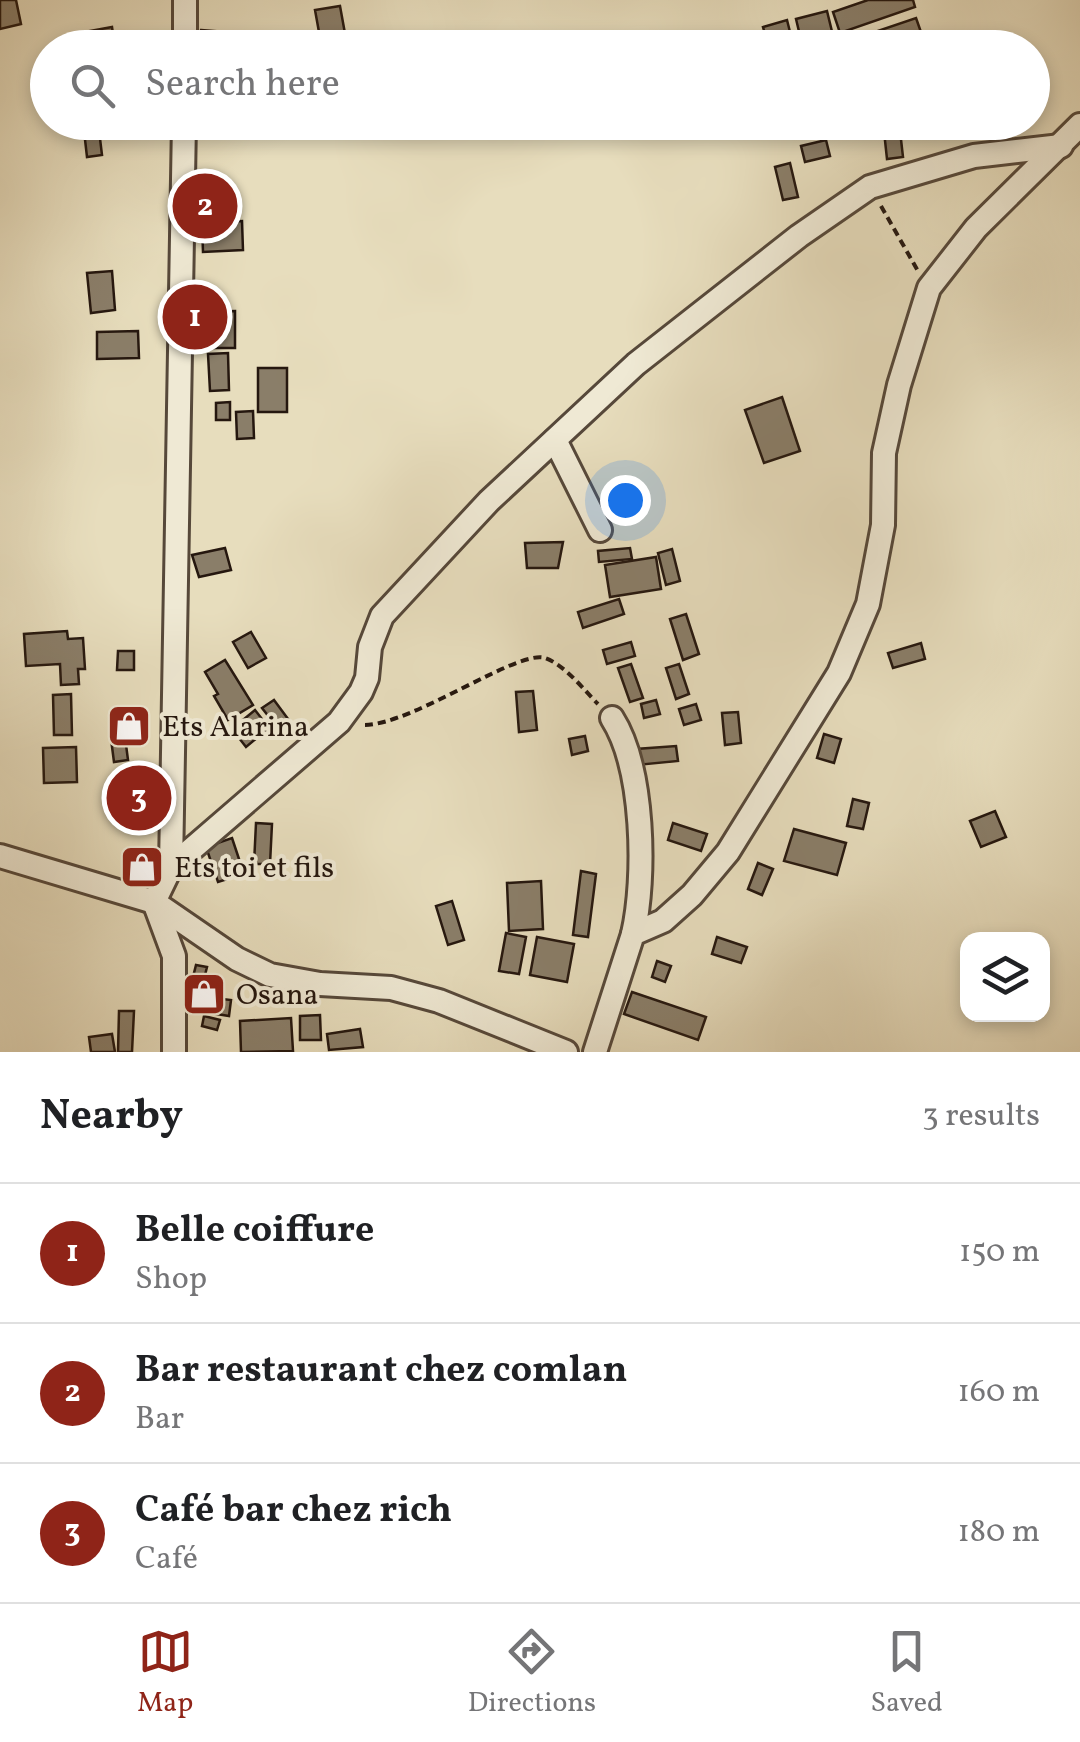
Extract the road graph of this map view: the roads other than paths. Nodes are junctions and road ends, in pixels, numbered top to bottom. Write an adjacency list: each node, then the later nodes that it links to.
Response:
1 (185, 0): 2 (street)
2 (184, 30)
3 (1080, 124): 5 (street)
4 (184, 140): 10 (street)
5 (1061, 146): 6 (street); 12 (street)
6 (556, 440): 7 (street); 10 (street)
7 (600, 530)
8 (612, 718): 12 (street)
9 (0, 856): 11 (street)
10 (171, 867): 11 (street)
11 (154, 902): 13 (street); 14 (street)
12 (633, 934): 15 (street)
13 (174, 1052)
14 (566, 1052)
15 (596, 1052)

